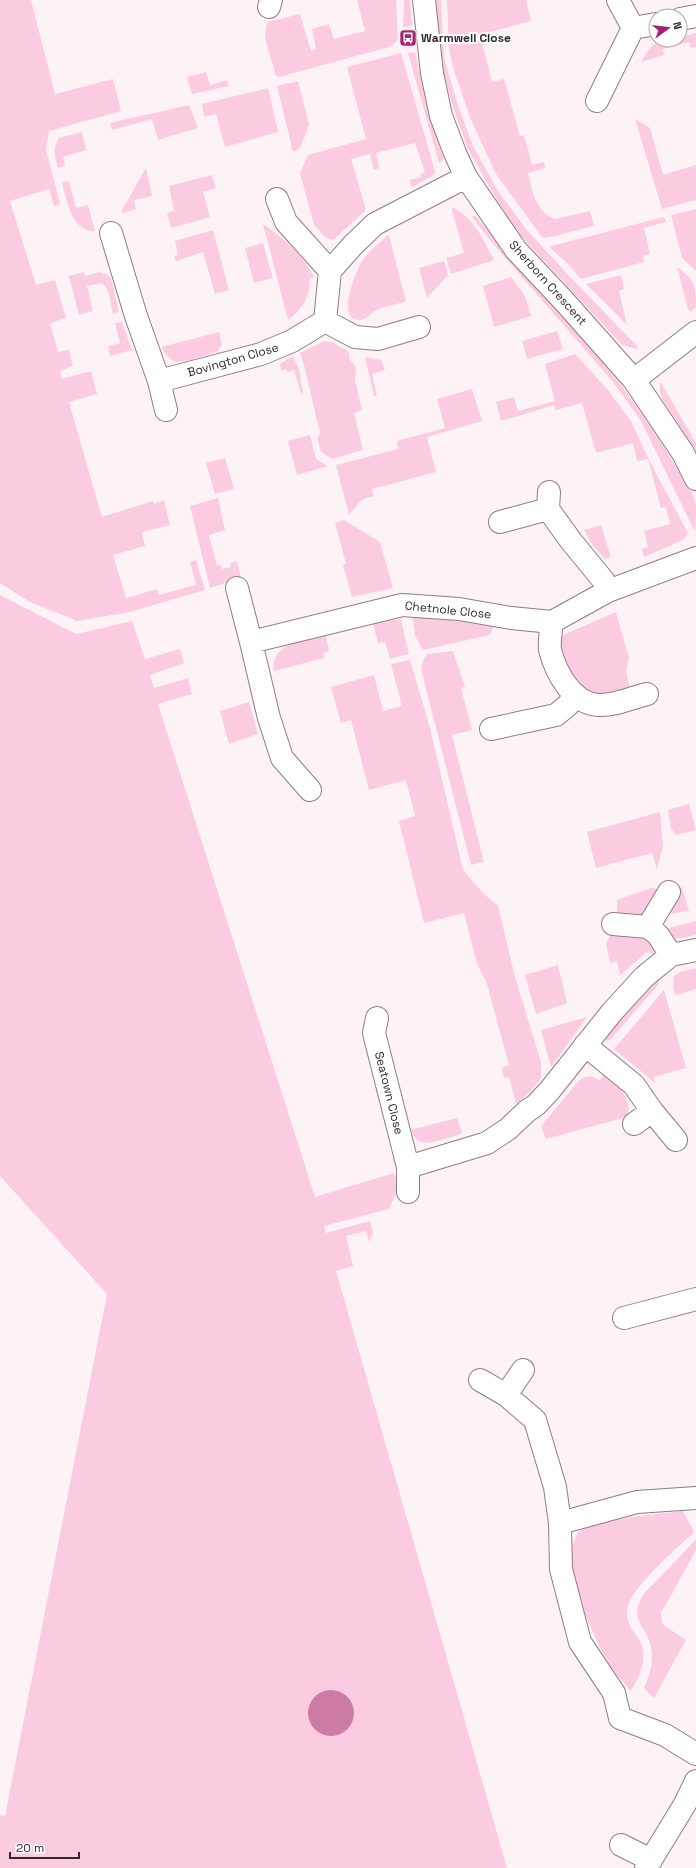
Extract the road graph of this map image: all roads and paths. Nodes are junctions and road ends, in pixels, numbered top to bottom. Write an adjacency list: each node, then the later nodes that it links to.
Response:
1 (424, 0): 6 (street, Sherborn Crescent)
2 (618, 0): 4 (street)
3 (648, 25): 4 (street)
4 (633, 28): 5 (street)
5 (597, 102)
6 (466, 177): 9 (street); 13 (street, Sherborn Crescent)
7 (277, 199): 9 (street)
8 (111, 247): 14 (street)
9 (330, 271): 10 (street)
10 (325, 320): 11 (street); 14 (street, Bovington Close)
11 (419, 327)
12 (696, 332): 13 (street)
13 (634, 380): 16 (street, Sherborn Crescent)
14 (159, 381): 15 (street)
15 (166, 410)
16 (696, 479)
17 (500, 522): 20 (street)
18 (696, 558): 20 (street)
19 (237, 588): 22 (street)
20 (608, 591): 21 (street)
21 (552, 622): 22 (street, Chetnole Close); 24 (street)
22 (251, 642): 26 (street)
23 (647, 694): 24 (street)
24 (575, 695): 25 (street)
25 (492, 729)
26 (310, 790)
27 (669, 892): 29 (street)
28 (613, 924): 29 (street)
29 (648, 927): 31 (street)
30 (696, 950): 31 (street)
31 (671, 955): 33 (street)
32 (377, 1018): 37 (street, Seatown Close)
33 (585, 1045): 34 (street); 37 (street)
34 (652, 1111): 35 (street); 36 (street)
35 (634, 1124)
36 (676, 1140)
37 (408, 1167): 38 (street, Seatown Close)
38 (408, 1192)
39 (696, 1299): 40 (street)
40 (624, 1318)
41 (523, 1370): 43 (street)
42 (480, 1380): 43 (street)
43 (506, 1395): 45 (street)
44 (696, 1498): 45 (street)
45 (560, 1524): 46 (street)
46 (696, 1754)
47 (696, 1781): 49 (street)
48 (621, 1845): 49 (street)
49 (648, 1864)

